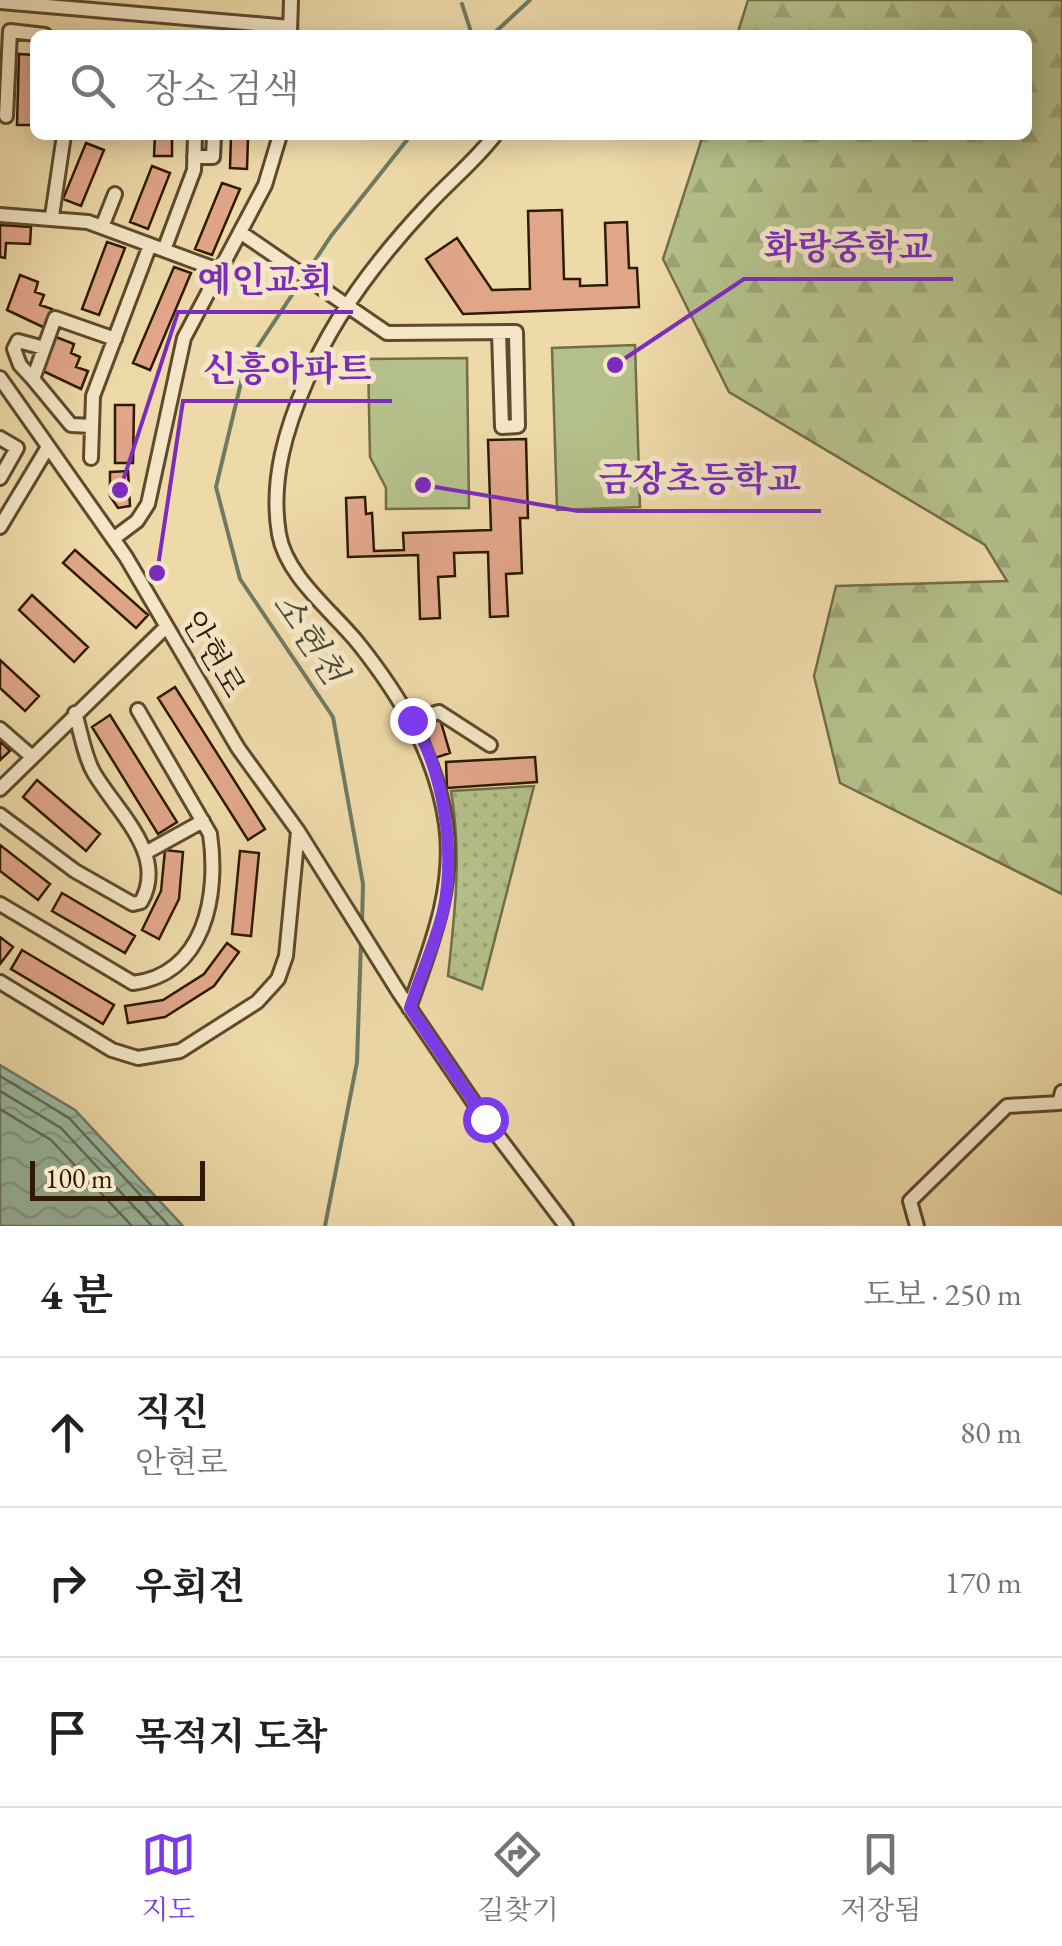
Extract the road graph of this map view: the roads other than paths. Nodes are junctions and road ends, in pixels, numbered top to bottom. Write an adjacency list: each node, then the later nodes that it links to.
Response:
1 (292, 0): 4 (street)
2 (0, 2): 3 (street)
3 (280, 30)
4 (290, 30)
5 (30, 34): 6 (street)
6 (6, 116)
7 (63, 140): 15 (street)
8 (195, 140): 12 (street)
9 (214, 140): 12 (street)
10 (278, 140): 17 (street)
11 (490, 140): 20 (street)
12 (194, 157): 18 (street)
13 (114, 194): 16 (street)
14 (0, 215): 15 (street)
15 (52, 216): 16 (street)
16 (102, 227): 18 (street)
17 (240, 232): 19 (street); 20 (street)
18 (157, 247): 19 (street); 22 (street)
19 (218, 270): 32 (street)
20 (348, 306): 21 (street); 36 (street)
21 (499, 333): 21 (street)
22 (114, 339): 23 (street); 26 (street)
23 (44, 348): 25 (street); 25 (street)
24 (0, 378): 28 (street, 안현로)
25 (33, 379): 26 (street)
26 (92, 426): 29 (street)
27 (0, 438): 30 (street)
28 (48, 447): 31 (street); 32 (street, 안현로)
29 (91, 458)
30 (0, 478)
31 (0, 526)
32 (113, 539): 33 (street, 안현로)
33 (166, 627): 35 (street); 43 (street, 안현로)
34 (138, 710): 42 (street)
35 (75, 714): 39 (street); 44 (street)
36 (412, 720): 38 (street); 47 (street)
37 (0, 729): 39 (street)
38 (490, 745)
39 (31, 756): 40 (street)
40 (0, 789)
41 (0, 815): 44 (street)
42 (203, 821): 44 (street); 45 (street)
43 (298, 832): 46 (street); 47 (street, 안현로)
44 (147, 852)
45 (0, 904)
46 (0, 982)
47 (410, 1008): 49 (street)
48 (1062, 1092): 50 (street)
49 (566, 1226)
50 (917, 1226)

